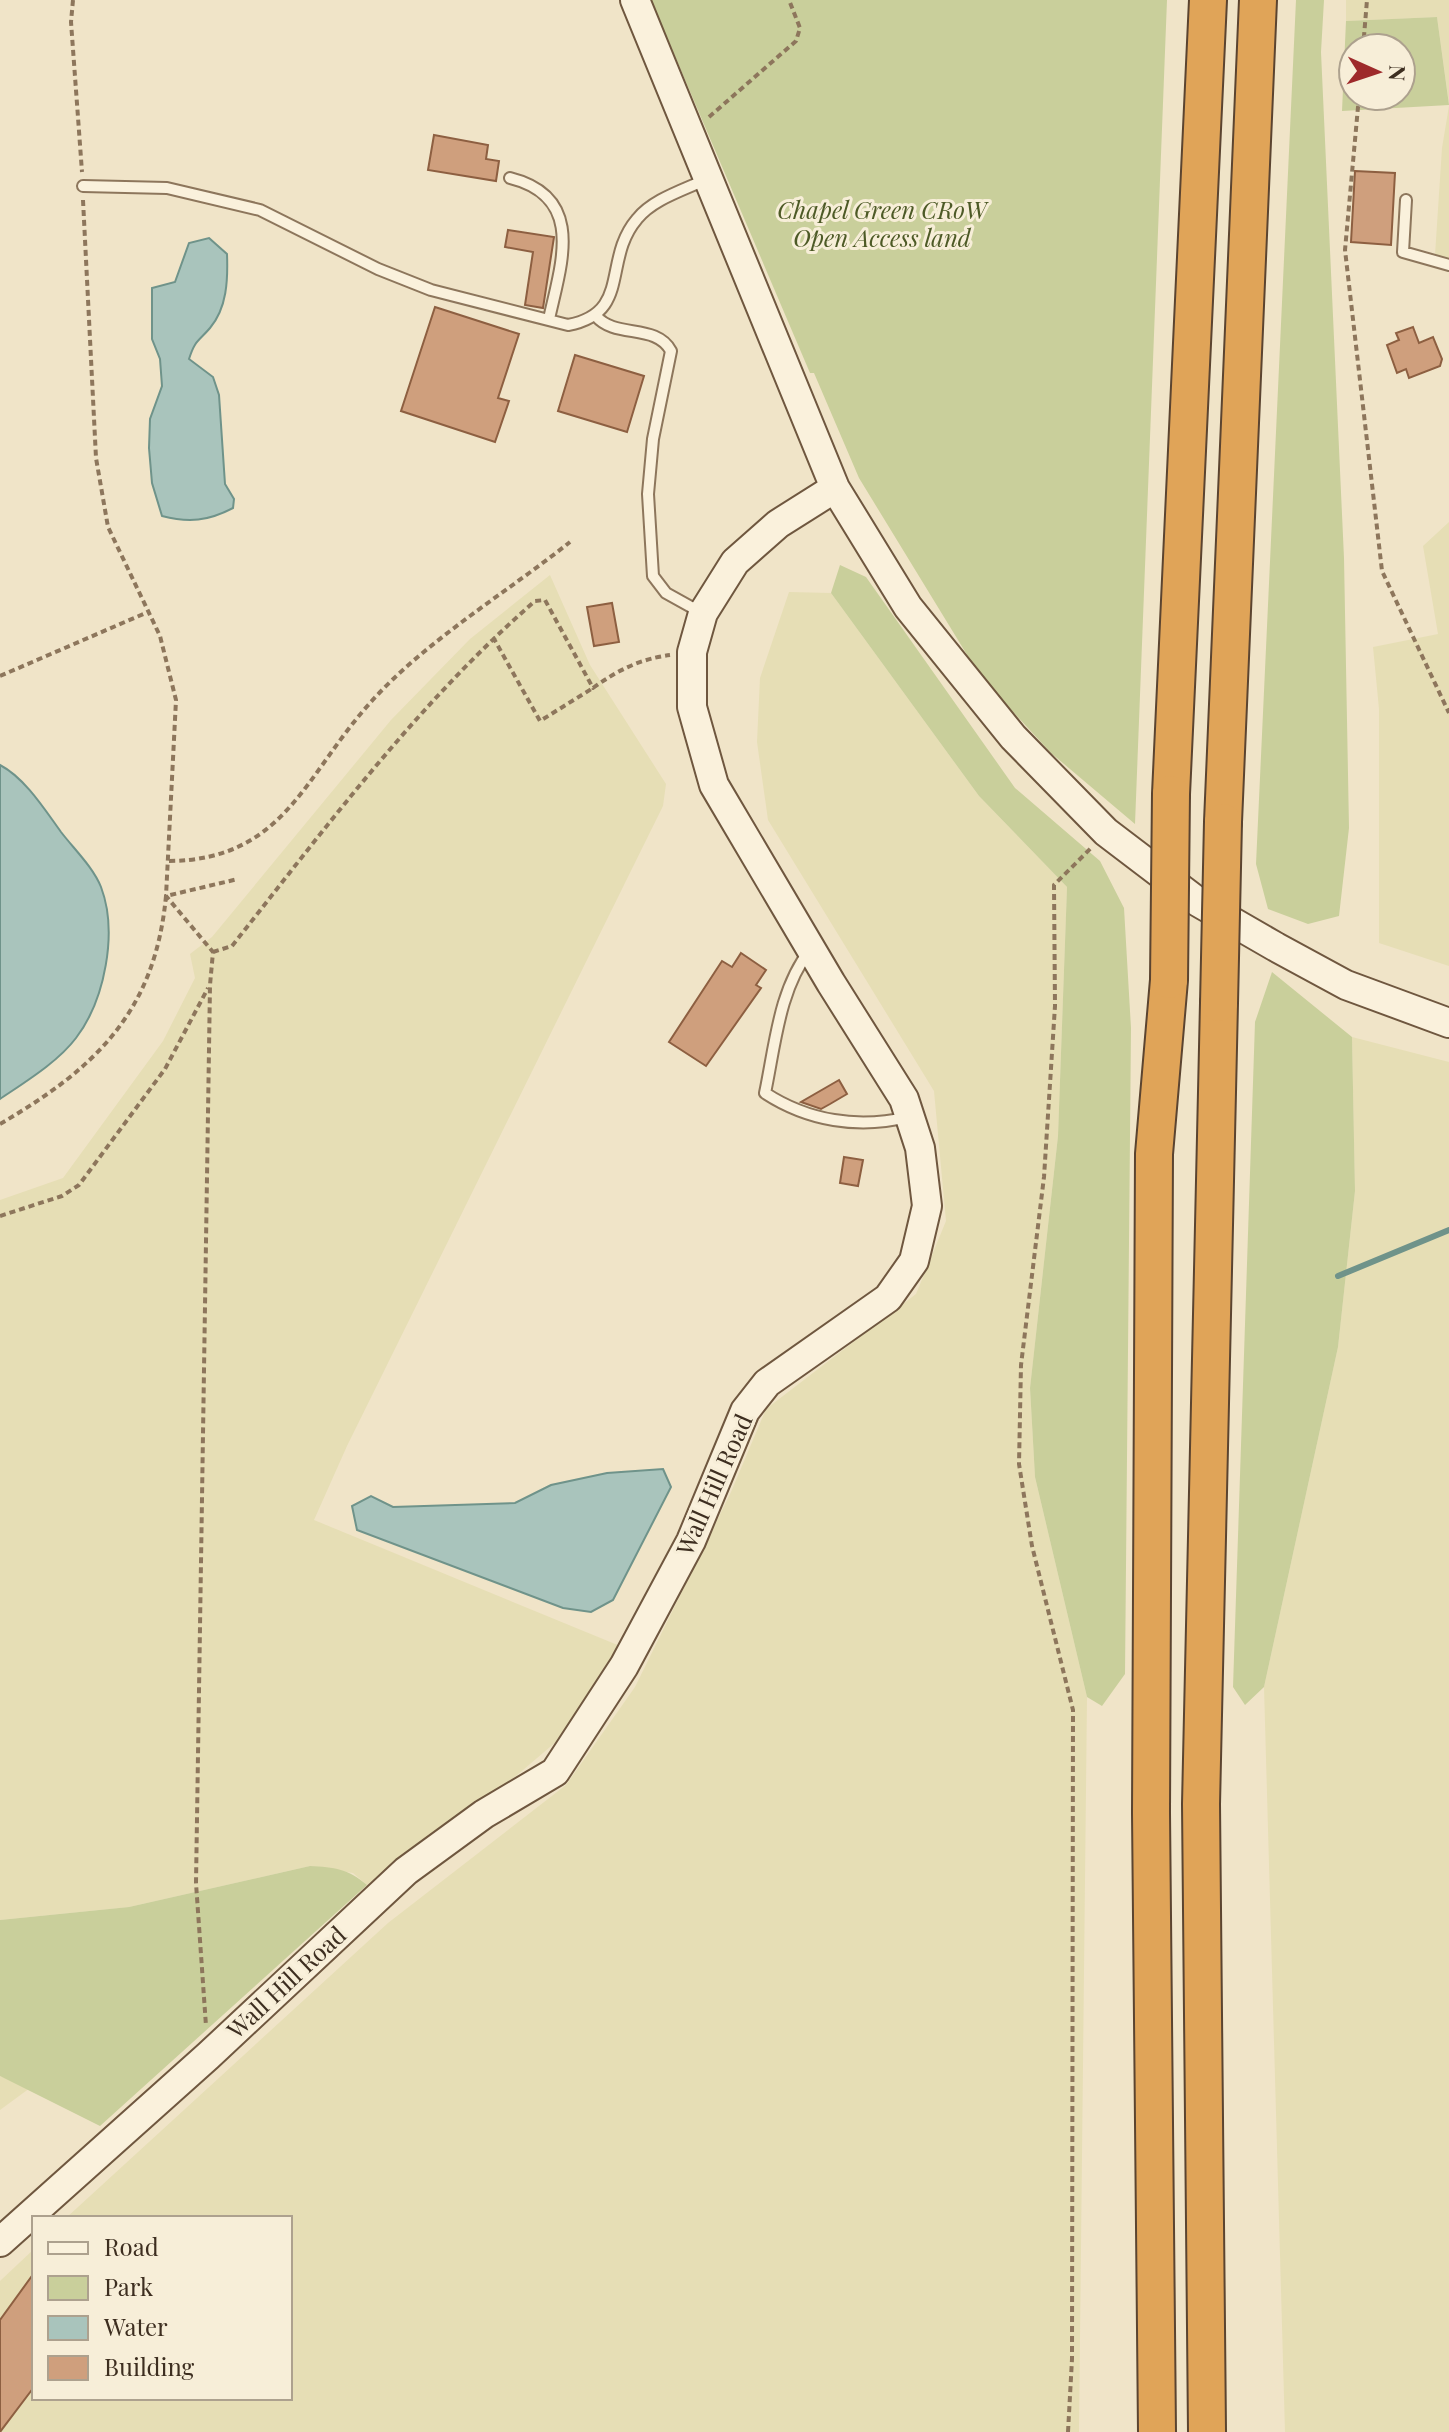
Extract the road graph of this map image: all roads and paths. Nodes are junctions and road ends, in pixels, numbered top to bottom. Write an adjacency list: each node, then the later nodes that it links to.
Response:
1 (73, 0): 12 (path)
2 (635, 0): 9 (street)
3 (789, 0): 9 (path)
4 (1208, 0): 40 (highway, bridge)
5 (1258, 0): 41 (highway, bridge)
6 (1367, 0): 7 (path)
7 (1364, 32)
8 (1358, 112): 25 (path)
9 (691, 130): 11 (street)
10 (510, 178): 16 (lane)
11 (708, 178): 15 (lane); 17 (street)
12 (83, 186): 16 (lane); 19 (path)
13 (1406, 200): 14 (lane)
14 (1449, 265)
15 (596, 316): 16 (lane); 20 (lane)
16 (549, 319)
17 (835, 488): 20 (street, Wall Hill Road); 26 (street)
18 (570, 542): 27 (path)
19 (148, 612): 23 (path); 27 (path)
20 (703, 613): 22 (street, Wall Hill Road)
21 (493, 637): 24 (path); 24 (path); 31 (path)
22 (692, 652): 24 (path); 30 (street, Wall Hill Road)
23 (0, 676)
24 (593, 688)
25 (1449, 713)
26 (1106, 832): 33 (street); 39 (path)
27 (169, 861): 29 (path)
28 (238, 879): 29 (path)
29 (166, 896): 31 (path); 35 (path)
30 (810, 949): 34 (street, Wall Hill Road); 34 (lane)
31 (213, 952): 32 (path)
32 (210, 985): 36 (path); 37 (path)
33 (1449, 1023)
34 (910, 1117): 37 (street, Wall Hill Road)
35 (0, 1124)
36 (0, 1216)
37 (208, 2056): 38 (street, Wall Hill Road)
38 (0, 2242)
39 (1068, 2432)
40 (1157, 2432)
41 (1207, 2432)

